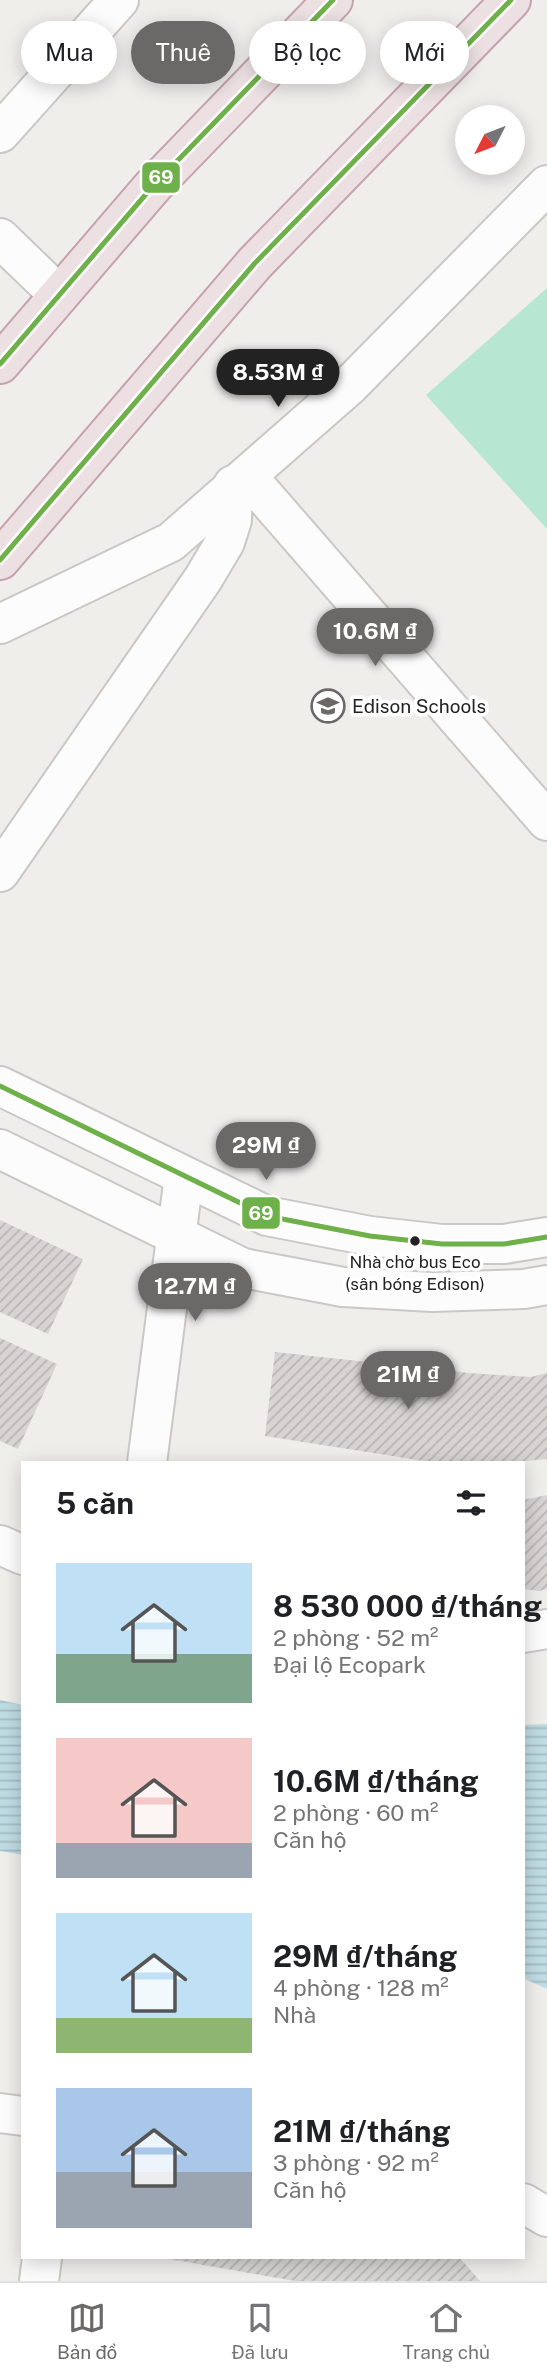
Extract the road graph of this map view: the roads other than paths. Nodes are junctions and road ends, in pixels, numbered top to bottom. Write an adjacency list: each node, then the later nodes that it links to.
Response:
1 (119, 0): 4 (street)
2 (334, 0): 7 (highway)
3 (511, 0): 10 (highway)
4 (0, 133)
5 (547, 185): 9 (street)
6 (0, 238): 7 (street)
7 (59, 295): 8 (highway)
8 (0, 364)
9 (240, 481): 11 (street); 12 (street); 13 (street)
10 (0, 559)
11 (0, 624)
12 (547, 821)
13 (0, 872)
14 (0, 1086): 16 (street)
15 (0, 1149): 17 (street)
16 (184, 1176): 17 (street); 18 (street)
17 (177, 1235): 19 (street); 20 (street)
18 (547, 1237)
19 (547, 1285)
20 (147, 1461)
21 (0, 1545): 22 (street)
22 (21, 1554)
23 (547, 1629): 24 (street)
24 (525, 1633)
25 (0, 2113): 26 (street)
26 (21, 2116)
27 (525, 2204): 28 (street)
28 (547, 2217)
29 (42, 2259): 30 (street)
30 (39, 2281)

